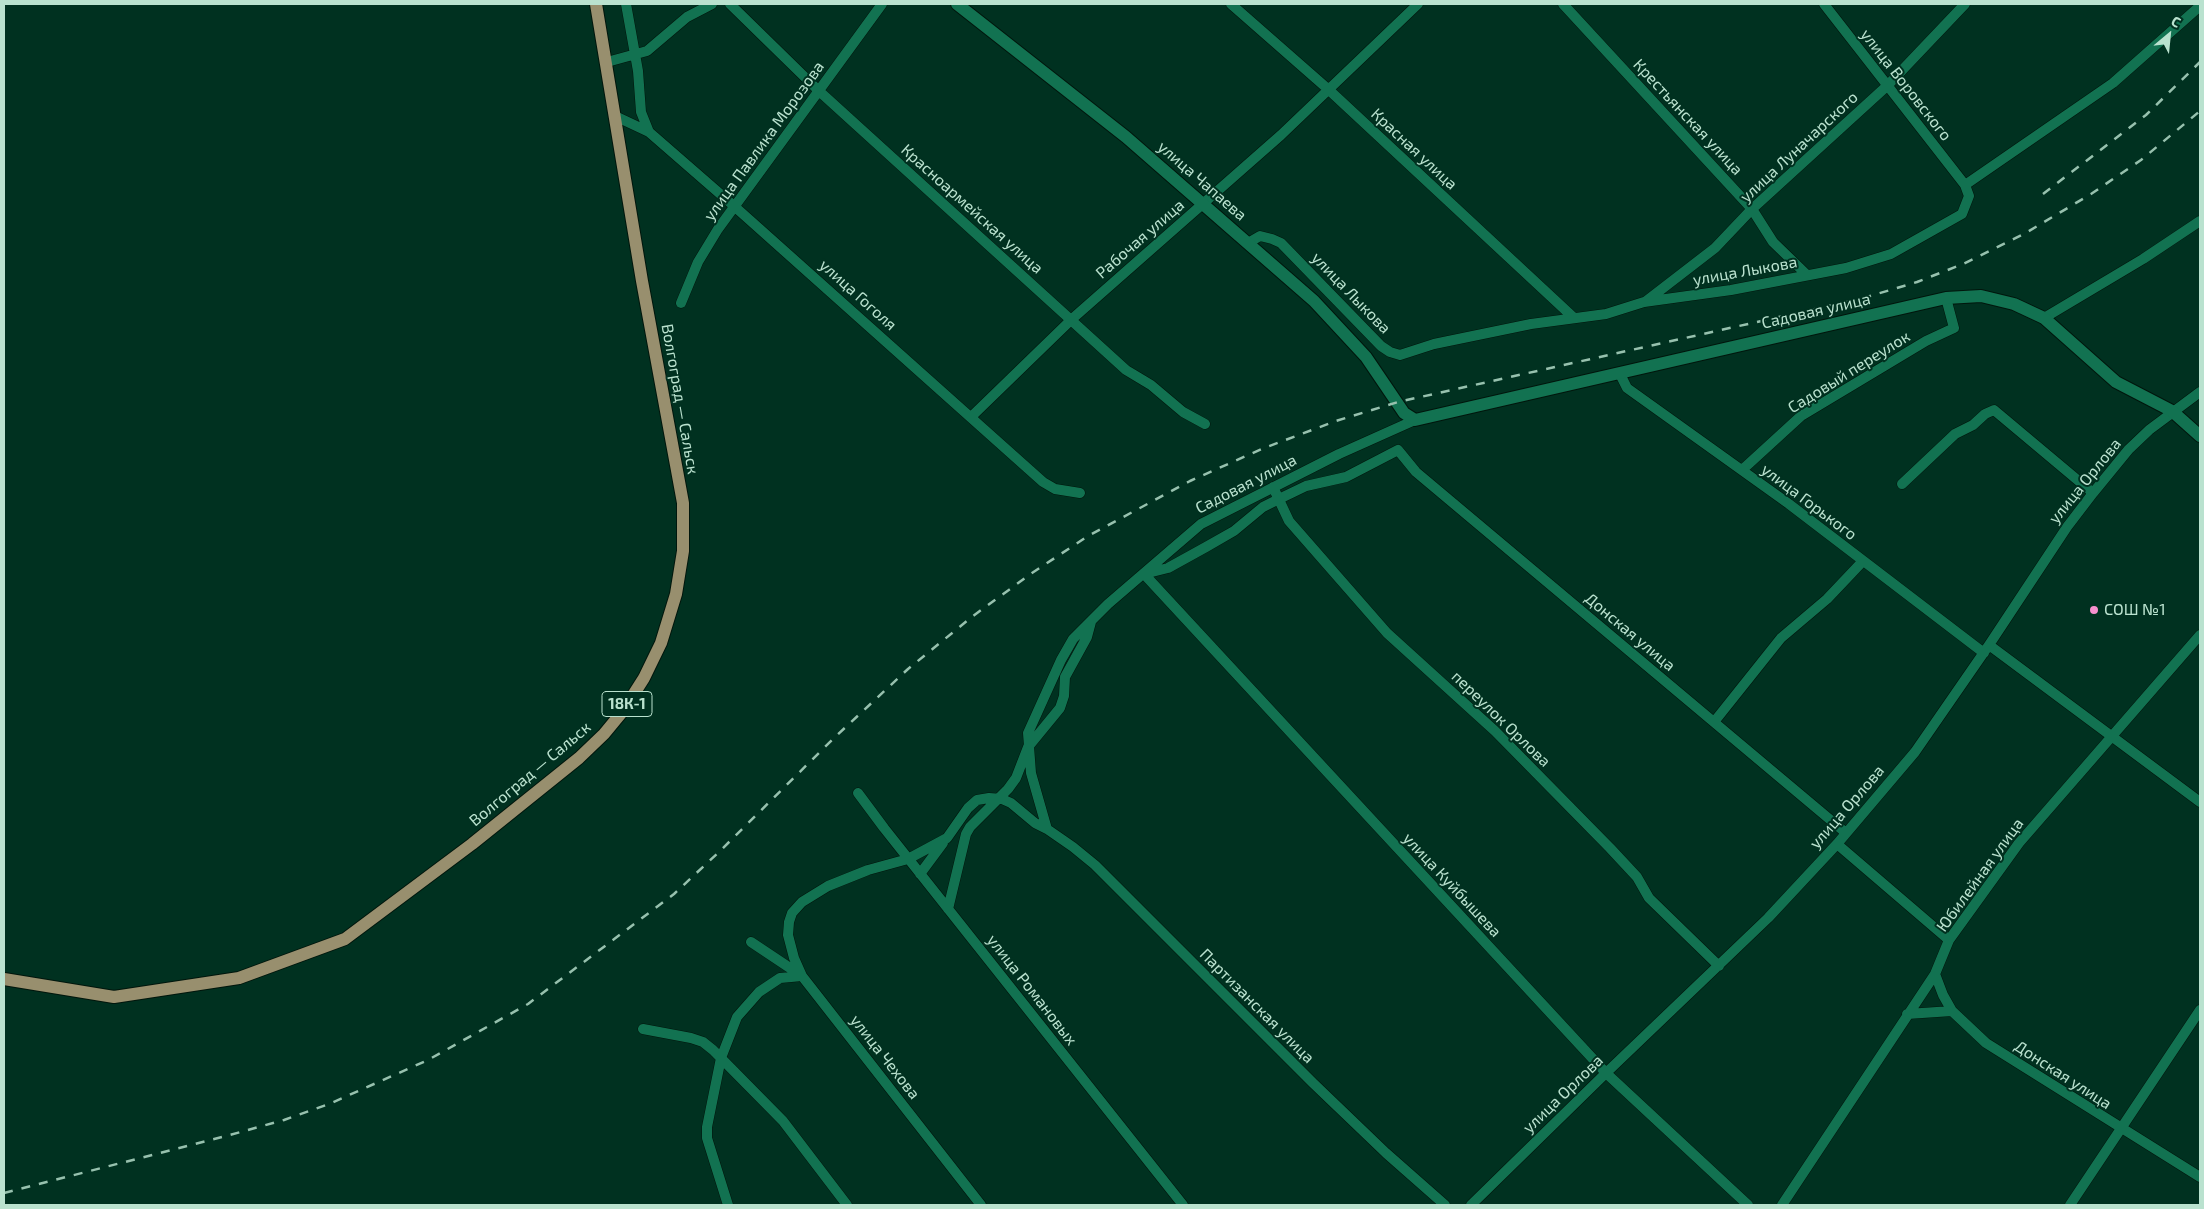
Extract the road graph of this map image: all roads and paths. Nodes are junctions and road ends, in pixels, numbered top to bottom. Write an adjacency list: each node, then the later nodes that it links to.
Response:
1 (596, 4): 14 (main road, Волгоград — Сальск / 18К-1)
2 (626, 4): 13 (street)
3 (712, 4): 13 (street)
4 (730, 4): 17 (street, Красноармейская улица)
5 (882, 4): 17 (street, улица Павлика Морозова)
6 (957, 4): 21 (street, улица Чапаева)
7 (1231, 4): 16 (street, Красная улица)
8 (1418, 4): 16 (street, Рабочая улица)
9 (1562, 4): 23 (street, Крестьянская улица)
10 (1824, 4): 15 (street, улица Воровского)
11 (1965, 4): 15 (street, улица Луначарского)
12 (2200, 6): 20 (street)
13 (635, 56): 14 (street); 19 (street)
14 (607, 62): 18 (main road, Волгоград — Сальск / 18К-1)
15 (1888, 85): 20 (street, улица Воровского); 23 (street, улица Луначарского)
16 (1329, 90): 21 (street, Рабочая улица); 30 (street, Красная улица)
17 (819, 91): 22 (street, улица Павлика Морозова); 32 (street, Красноармейская улица)
18 (615, 116): 19 (street, улица Гоголя); 70 (main road, Волгоград — Сальск / 18К-1)
19 (649, 132): 22 (street, улица Гоголя)
20 (1965, 185): 26 (street, улица Лыкова)
21 (1203, 204): 25 (street, улица Чапаева); 32 (street, Рабочая улица)
22 (734, 206): 29 (street, улица Павлика Морозова); 36 (street, улица Гоголя)
23 (1752, 209): 26 (street, Крестьянская улица); 28 (street, улица Луначарского)
24 (2200, 221): 31 (street)
25 (1248, 243): 30 (street, улица Лыкова); 37 (street, улица Чапаева)
26 (1807, 275): 28 (street, улица Лыкова)
27 (1946, 298): 31 (street, Садовая улица); 33 (street, Садовая улица); 41 (street, Садовый переулок)
28 (1644, 302): 30 (street, улица Лыкова)
29 (681, 303)
30 (1574, 318)
31 (2044, 318): 35 (street, Садовая улица)
32 (1072, 319): 36 (street, Рабочая улица); 38 (street, Красноармейская улица)
33 (1620, 374): 37 (street, Садовая улица); 41 (street, улица Горького)
34 (2200, 392): 35 (street, улица Орлова)
35 (2172, 411): 39 (street, Садовая улица); 45 (street, улица Орлова)
36 (971, 417): 44 (street, улица Гоголя)
37 (1414, 420): 43 (street, Садовая улица)
38 (1205, 424)
39 (2200, 436)
40 (1398, 450): 46 (street, Садовая улица); 52 (street, Донская улица)
41 (1742, 470): 47 (street, улица Горького)
42 (1902, 484): 45 (street)
43 (1273, 487): 46 (street, переулок Орлова); 48 (street, Садовая улица)
44 (1080, 493)
45 (2093, 493): 51 (street, улица Орлова)
46 (1279, 499): 48 (street, Садовая улица); 67 (street, переулок Орлова)
47 (1863, 561): 51 (street, улица Горького); 52 (street)
48 (1144, 574): 49 (street); 76 (street, улица Куйбышева)
49 (1093, 619): 54 (street); 54 (street)
50 (2200, 635): 53 (street, Юбилейная улица)
51 (1987, 649): 53 (street, улица Горького); 59 (street, улица Орлова)
52 (1714, 722): 59 (street, Донская улица)
53 (2113, 737): 57 (street, улица Горького); 65 (street, Юбилейная улица)
54 (1028, 747): 56 (street); 58 (street)
55 (858, 793): 62 (street, улица Романовых)
56 (999, 799): 58 (street, Партизанская улица); 60 (street); 64 (street)
57 (2200, 802)
58 (1047, 829): 83 (street, Партизанская улица)
59 (1846, 833): 61 (street, улица Орлова)
60 (947, 838): 62 (street); 63 (street)
61 (1837, 844): 65 (street); 67 (street, улица Орлова)
62 (908, 859): 63 (street, улица Романовых); 69 (street)
63 (920, 874): 64 (street, улица Романовых)
64 (948, 909): 82 (street, улица Романовых)
65 (1949, 940): 68 (street, Юбилейная улица)
66 (751, 942): 69 (street, улица Чехова)
67 (1719, 966): 76 (street, улица Орлова)
68 (1935, 974): 72 (street, Донская улица); 73 (street, Юбилейная улица)
69 (802, 976): 75 (street); 81 (street, улица Чехова)
70 (4, 979)
71 (2200, 1010): 77 (street)
72 (1952, 1011): 73 (street); 77 (street, Донская улица)
73 (1907, 1014): 86 (street, Юбилейная улица)
74 (643, 1029): 75 (street)
75 (717, 1054): 79 (street); 80 (street)
76 (1606, 1073): 84 (street, улица Орлова); 85 (street, улица Куйбышева)
77 (2120, 1129): 78 (street, Донская улица); 87 (street)
78 (2200, 1177)
79 (728, 1205)
80 (847, 1205)
81 (981, 1205)
82 (1183, 1205)
83 (1445, 1205)
84 (1470, 1205)
85 (1748, 1205)
86 (1782, 1205)
87 (2070, 1205)

